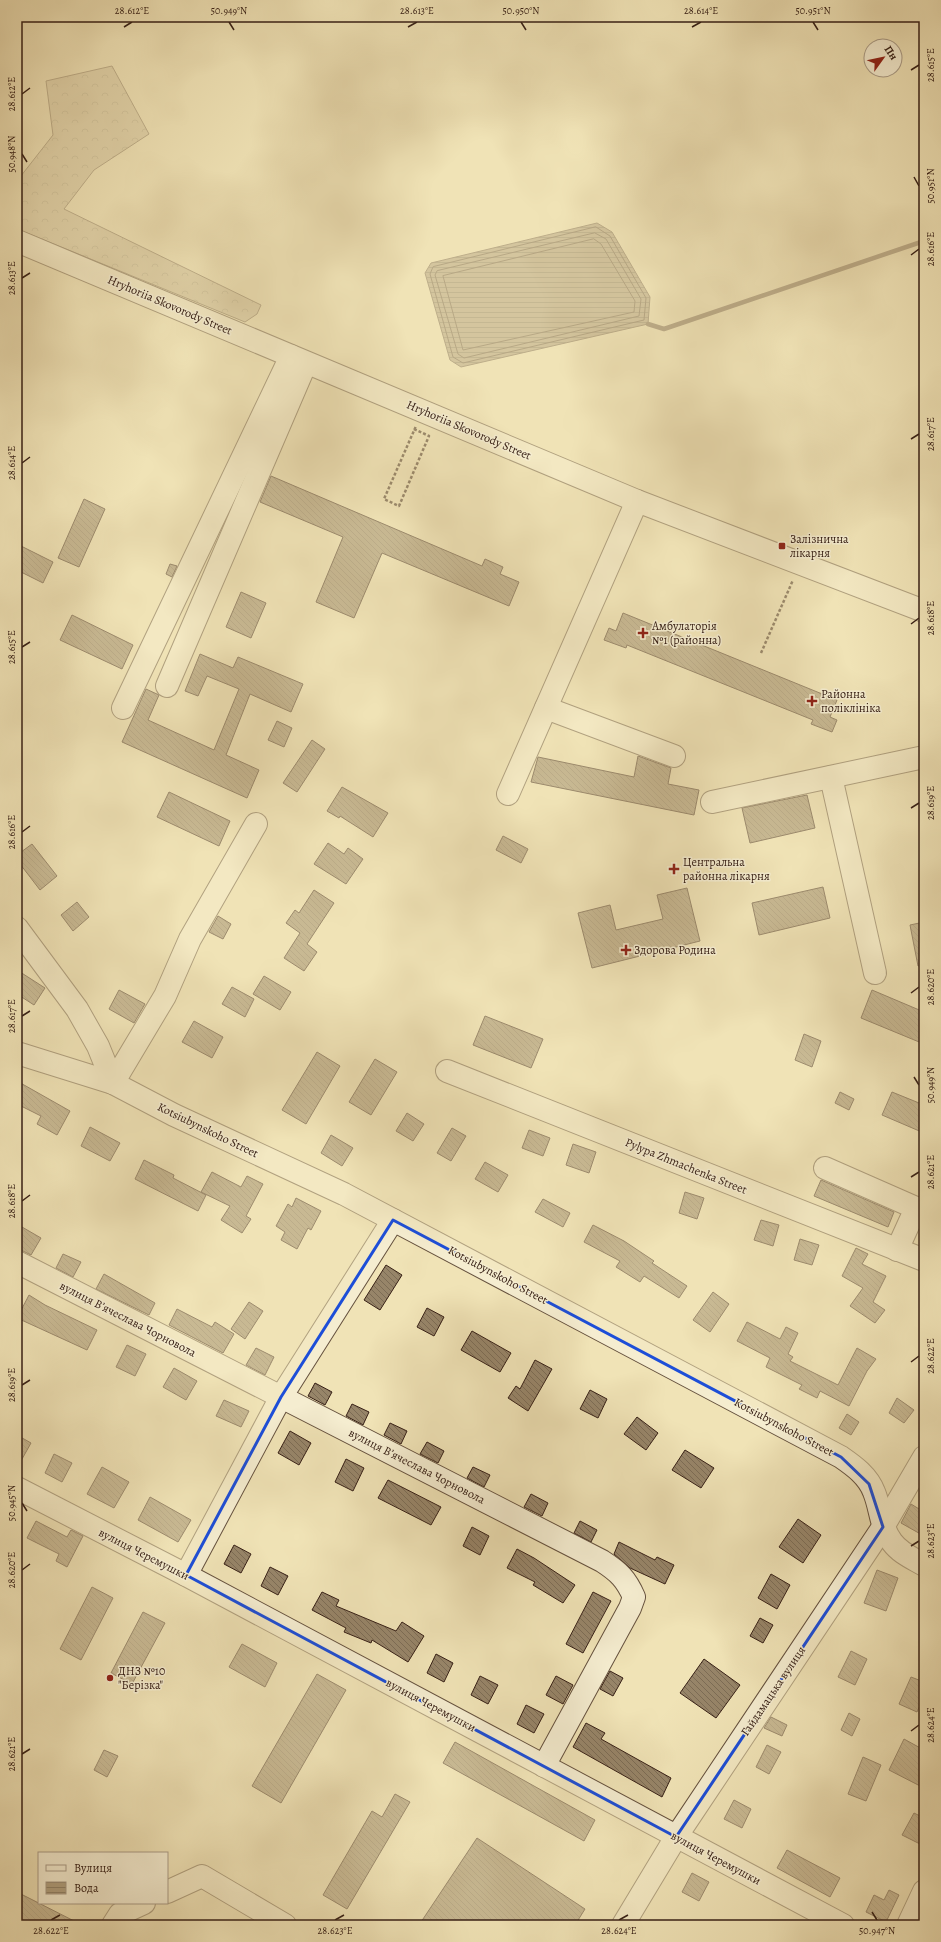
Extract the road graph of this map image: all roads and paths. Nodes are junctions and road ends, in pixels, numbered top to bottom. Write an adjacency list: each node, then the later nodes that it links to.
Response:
1 (17, 241): 2 (street, Hryhoriia Skovorody Street)
2 (299, 360): 5 (street, Hryhoriia Skovorody Street); 10 (street); 11 (street)
3 (417, 423): 4 (path)
4 (414, 429): 4 (path)
5 (637, 501): 7 (street, Hryhoriia Skovorody Street); 12 (street)
6 (794, 577): 9 (path)
7 (924, 611): 8 (street, Hryhoriia Skovorody Street)
8 (924, 618)
9 (761, 653)
10 (167, 686)
11 (123, 708)
12 (546, 708): 13 (street); 16 (street)
13 (674, 756)
14 (924, 757): 15 (street)
15 (831, 777): 17 (street); 20 (street)
16 (508, 794)
17 (712, 802)
18 (256, 824): 23 (street)
19 (17, 928): 23 (street)
20 (875, 973)
21 (17, 1053): 23 (street, Kotsiubynskoho Street)
22 (448, 1071): 26 (street, Pylypa Zhmachenka Street)
23 (113, 1083): 25 (street, Kotsiubynskoho Street)
24 (825, 1168): 26 (street)
25 (393, 1220): 29 (street); 32 (street, Kotsiubynskoho Street)
26 (897, 1250): 27 (street, Pylypa Zhmachenka Street)
27 (924, 1260)
28 (17, 1262): 29 (street, вулиця Вʼячеслава Чорновола)
29 (281, 1397): 34 (street); 35 (street, вулиця Вʼячеслава Чорновола)
30 (924, 1457): 32 (street, Гайдамацька вулиця)
31 (17, 1488): 34 (street, вулиця Черемушки)
32 (883, 1527): 33 (street, Kotsiubynskoho Street); 36 (street, Гайдамацька вулиця)
33 (924, 1565)
34 (186, 1575): 35 (street, вулиця Черемушки)
35 (544, 1766): 36 (street, вулиця Черемушки)
36 (676, 1837): 42 (street, Гайдамацька вулиця); 43 (street, вулиця Черемушки)
37 (924, 1891): 44 (street)
38 (168, 1892): 41 (street)
39 (142, 1904): 40 (street)
40 (113, 1925)
41 (285, 1925)
42 (623, 1925)
43 (843, 1925)
44 (908, 1925)

